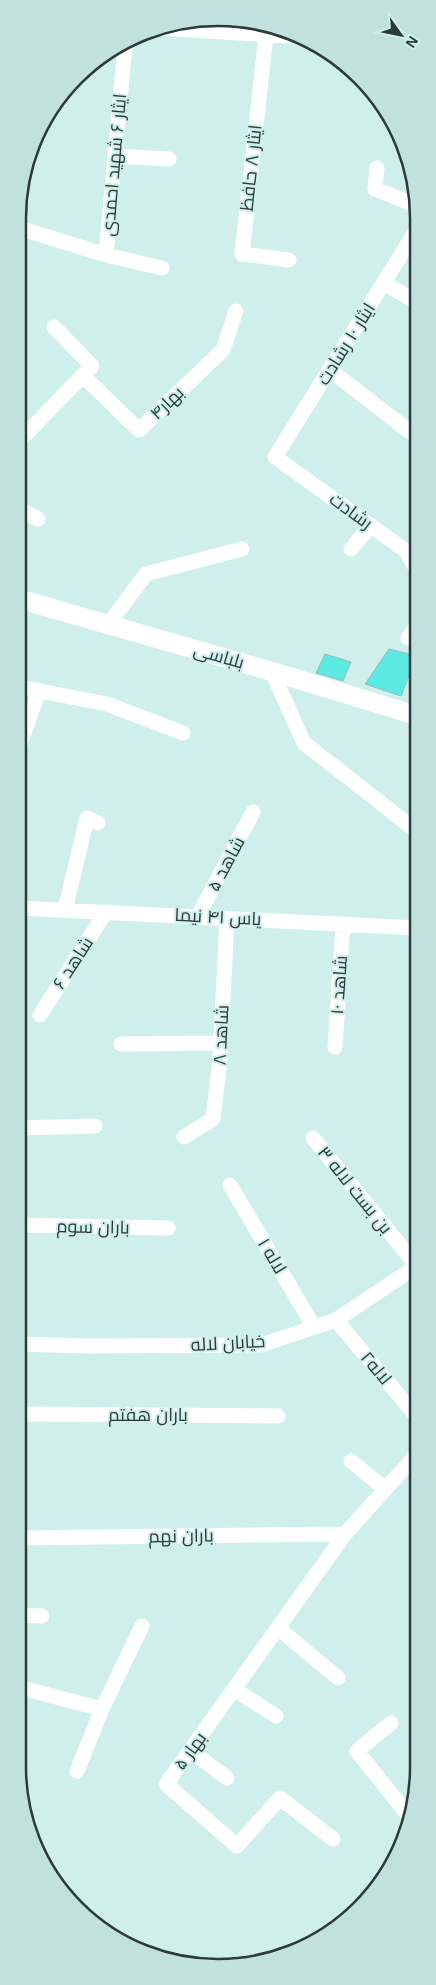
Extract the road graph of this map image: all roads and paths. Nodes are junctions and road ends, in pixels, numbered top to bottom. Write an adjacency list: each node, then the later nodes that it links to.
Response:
1 (188, 29): 2 (street)
2 (260, 31): 11 (street, ایثار ۸ حافظ)
3 (124, 51): 4 (street, ایثار ۶ شهید احمدی)
4 (115, 156): 5 (street); 10 (street, ایثار ۶ شهید احمدی)
5 (169, 159)
6 (377, 168): 7 (street)
7 (409, 203)
8 (26, 230): 10 (street, ایثار ۶ شهید احمدی)
9 (410, 241): 13 (street, ایثار ۱۰ رشادت)
10 (106, 255): 12 (street)
11 (290, 260)
12 (162, 268)
13 (384, 283): 14 (street); 17 (street, ایثار ۱۰ رشادت)
14 (410, 298)
15 (236, 312): 18 (street, بهار۴)
16 (54, 327): 18 (street)
17 (330, 370): 19 (street); 21 (street, ایثار ۱۰ رشادت)
18 (87, 371): 20 (street)
19 (410, 432)
20 (26, 434)
21 (275, 457): 24 (street, رشادت)
22 (26, 512): 23 (street)
23 (38, 519)
24 (371, 525): 25 (street); 27 (street, رشادت)
25 (351, 548)
26 (242, 549): 29 (street)
27 (410, 558)
28 (26, 601): 29 (main road, بلباسی)
29 (108, 625): 32 (main road, بلباسی)
30 (410, 635): 31 (street)
31 (408, 638)
32 (272, 672): 35 (main road, بلباسی); 40 (street)
33 (26, 688): 34 (street)
34 (39, 691): 36 (street); 37 (street)
35 (410, 714)
36 (26, 727)
37 (183, 733)
38 (253, 812): 44 (street, شاهد ۵)
39 (98, 823): 42 (street)
40 (410, 826)
41 (26, 908): 42 (street, یاس ۴۱ نیما)
42 (65, 910): 43 (street, یاس ۴۱ نیما)
43 (106, 912): 44 (street, یاس ۴۱ نیما); 48 (street, شاهد ۶)
44 (198, 916): 45 (street, یاس ۴۱ نیما)
45 (227, 918): 46 (street, یاس ۴۱ نیما); 49 (street, شاهد ۸)
46 (343, 924): 47 (street, یاس ۴۱ نیما); 51 (street, شاهد ۱۰)
47 (410, 928)
48 (40, 1015)
49 (221, 1043): 50 (street); 54 (street, شاهد ۸)
50 (121, 1044)
51 (335, 1047)
52 (95, 1126): 53 (street)
53 (26, 1128)
54 (184, 1137)
55 (313, 1138): 59 (street, بن بست لاله ۳)
56 (230, 1185): 62 (street, لاله ۱)
57 (26, 1225): 58 (street, باران سوم)
58 (168, 1228)
59 (410, 1256)
60 (410, 1270): 61 (street, خیابان لاله)
61 (336, 1320): 62 (street, خیابان لاله); 64 (street, لاله۲)
62 (314, 1327): 63 (street, خیابان لاله)
63 (26, 1344)
64 (410, 1409)
65 (26, 1414): 66 (street, باران هفتم)
66 (278, 1416)
67 (351, 1461): 69 (street)
68 (410, 1462): 69 (street)
69 (386, 1489): 70 (street)
70 (345, 1534): 71 (street, باران نهم); 75 (street, بهار ۵)
71 (26, 1538)
72 (26, 1615): 73 (street)
73 (42, 1616)
74 (142, 1626): 79 (street)
75 (278, 1628): 76 (street); 78 (street, بهار ۵)
76 (338, 1678)
77 (26, 1688): 79 (street)
78 (234, 1689): 80 (street); 82 (street, بهار ۵)
79 (102, 1709): 83 (street)
80 (276, 1716)
81 (391, 1723): 85 (street)
82 (190, 1750): 84 (street); 86 (street, بهار ۵)
83 (77, 1771)
84 (227, 1778)
85 (405, 1810)
86 (333, 1839)

